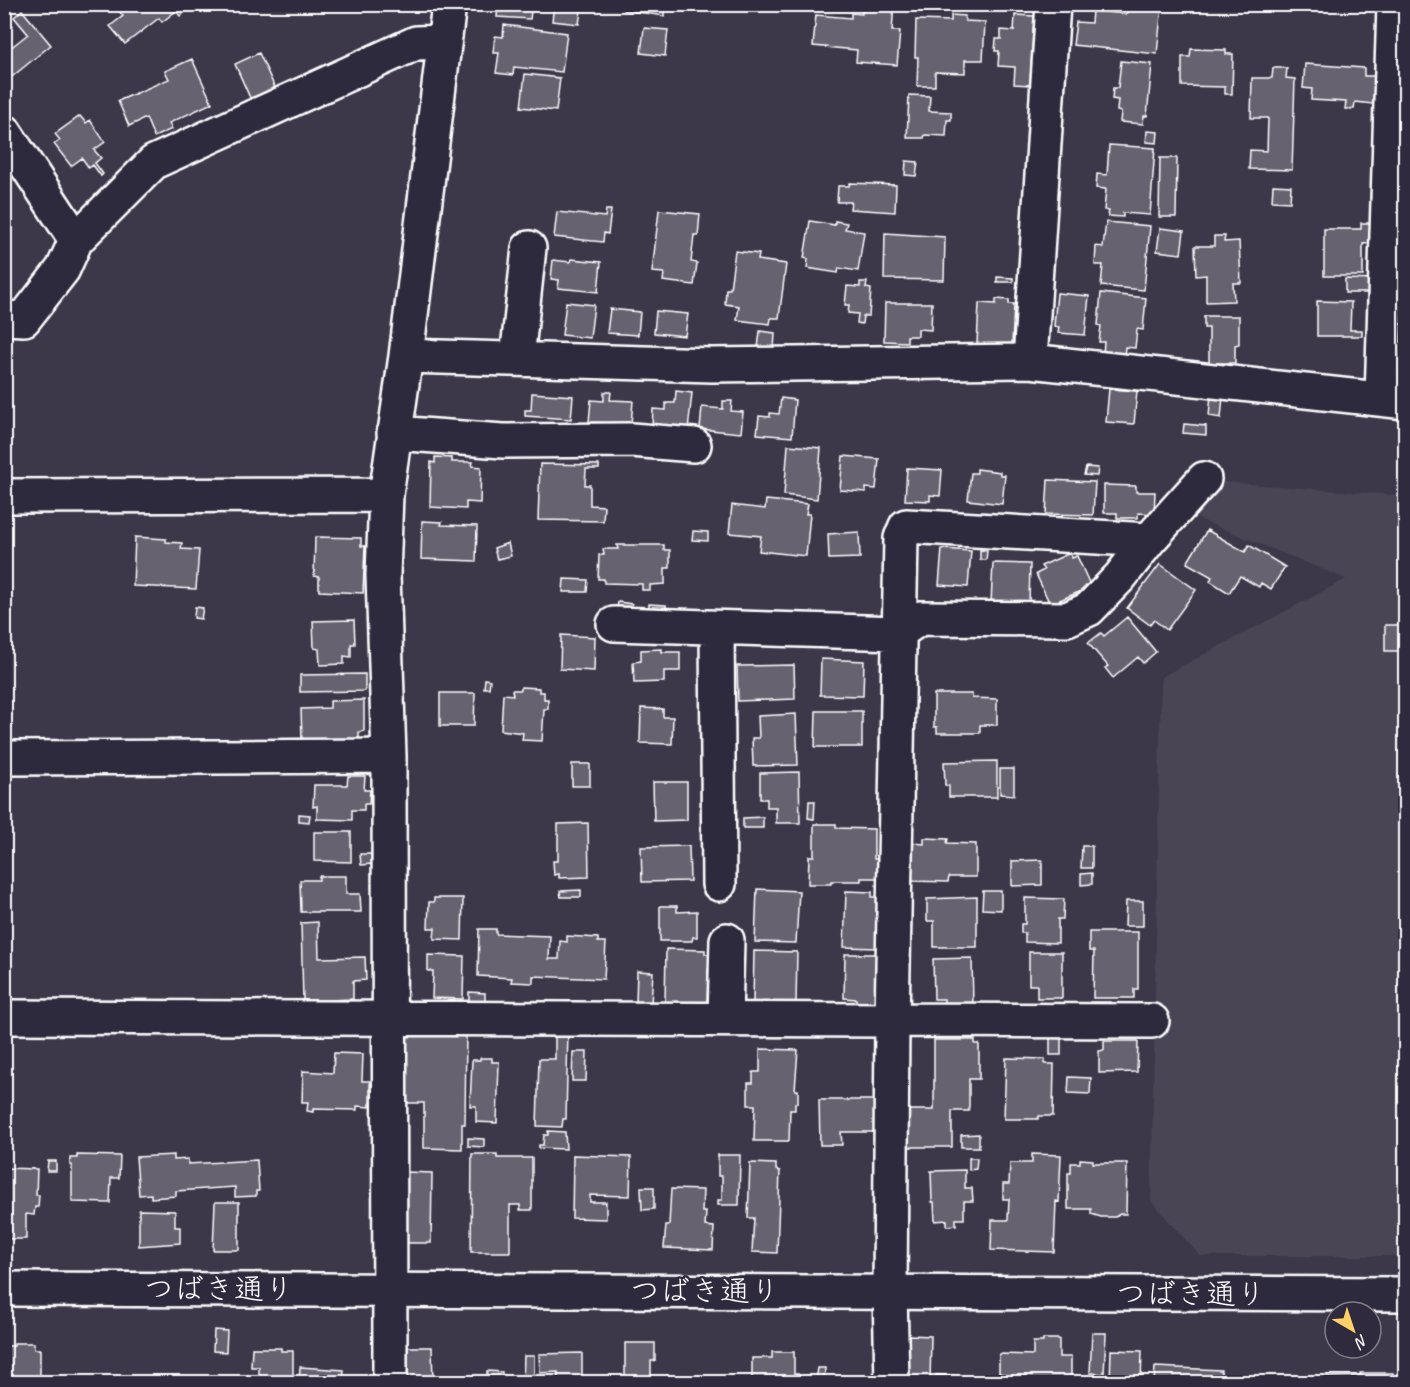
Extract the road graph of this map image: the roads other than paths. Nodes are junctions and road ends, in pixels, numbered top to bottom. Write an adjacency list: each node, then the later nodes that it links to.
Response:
1 (449, 4): 4 (street)
2 (1053, 4): 11 (street)
3 (1394, 4): 12 (street)
4 (444, 42): 6 (street); 9 (street)
5 (4, 131): 6 (street)
6 (76, 240): 8 (street)
7 (530, 248): 10 (street)
8 (4, 318)
9 (406, 356): 10 (street); 13 (street)
10 (517, 359): 11 (street)
11 (1030, 361): 12 (street)
12 (1394, 400)
13 (394, 433): 14 (street); 16 (street)
14 (694, 446)
15 (1204, 479): 18 (street)
16 (386, 495): 17 (street); 22 (street)
17 (4, 496)
18 (1149, 540): 21 (street); 21 (street)
19 (614, 624): 20 (street)
20 (717, 629): 21 (street); 24 (street)
21 (898, 633): 29 (street)
22 (389, 756): 23 (street); 27 (street)
23 (4, 758)
24 (719, 884)
25 (728, 940): 28 (street)
26 (4, 1017): 27 (street)
27 (390, 1017): 28 (street); 32 (street)
28 (725, 1019): 29 (street)
29 (892, 1021): 30 (street); 33 (street)
30 (1152, 1021)
31 (4, 1289): 32 (street, つばき通り)
32 (390, 1289): 33 (street, つばき通り); 35 (street)
33 (890, 1293): 34 (street, つばき通り); 36 (street)
34 (1406, 1294)
35 (390, 1383)
36 (892, 1383)

